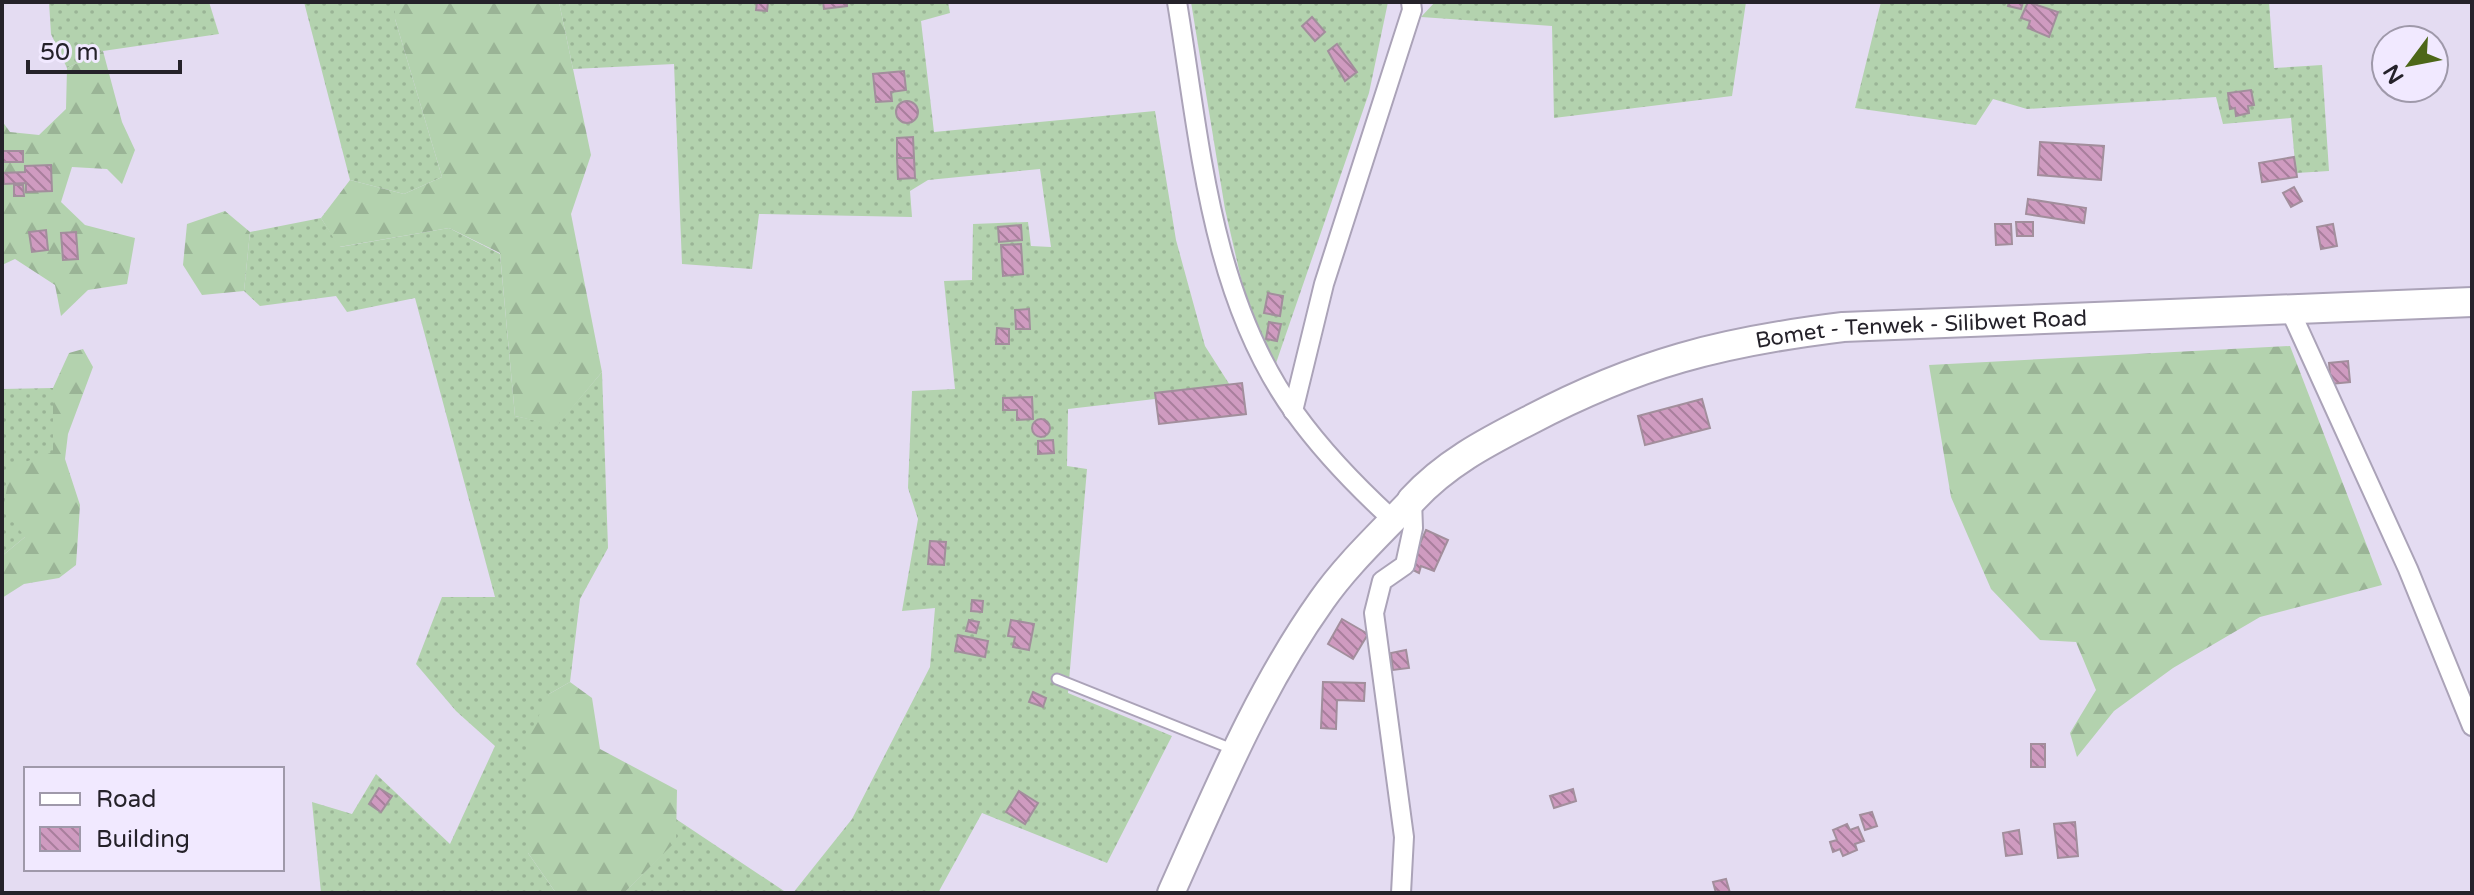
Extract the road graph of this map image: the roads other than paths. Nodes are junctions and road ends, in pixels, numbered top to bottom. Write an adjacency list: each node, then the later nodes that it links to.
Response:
1 (1177, 2): 5 (street)
2 (1415, 5): 5 (street)
3 (2472, 302): 4 (main road, Bomet - Tenwek - Silibwet Road)
4 (2289, 308): 6 (main road, Bomet - Tenwek - Silibwet Road); 8 (street)
5 (1293, 411): 6 (street)
6 (1403, 510): 9 (main road); 11 (street)
7 (1057, 679): 9 (lane)
8 (2472, 726)
9 (1235, 750): 10 (main road)
10 (1171, 893)
11 (1401, 893)

